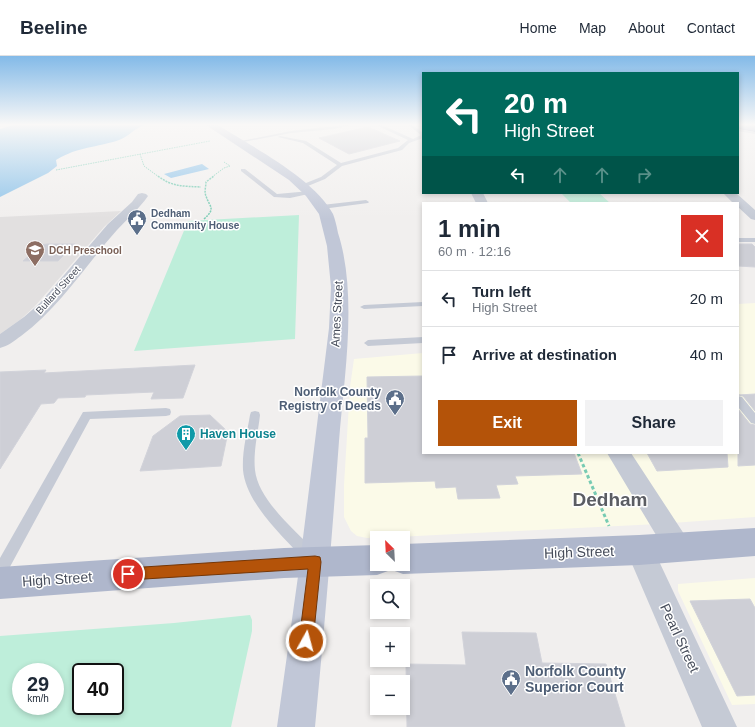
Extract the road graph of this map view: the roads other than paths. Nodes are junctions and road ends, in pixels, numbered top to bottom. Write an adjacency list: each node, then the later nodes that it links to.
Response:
1 (257, 156): 7 (street)
2 (326, 156): 4 (lane)
3 (372, 156): 4 (lane)
4 (340, 165): 7 (lane)
5 (243, 170): 7 (lane)
6 (730, 194): 10 (street)
7 (312, 195): 9 (lane); 28 (street, Ames Street)
8 (142, 196): 16 (street, Bullard Street)
9 (366, 202)
10 (755, 216)
11 (739, 240): 12 (lane)
12 (755, 240)
13 (422, 304): 14 (lane)
14 (364, 307)
15 (422, 340): 17 (lane)
16 (0, 342)
17 (368, 343)
18 (739, 401): 21 (lane)
19 (166, 412): 29 (lane)
20 (255, 415): 28 (lane)
21 (755, 420)
22 (619, 454): 24 (street)
23 (755, 542): 24 (main road, High Street)
24 (677, 546): 25 (main road, High Street)
25 (630, 550): 26 (main road, High Street); 32 (street, Pearl Street)
26 (410, 559)
27 (370, 560): 28 (main road, High Street)
28 (315, 562): 30 (main road, High Street); 31 (street, Ames Street)
29 (0, 571)
30 (0, 583)
31 (296, 727)
32 (720, 727)

